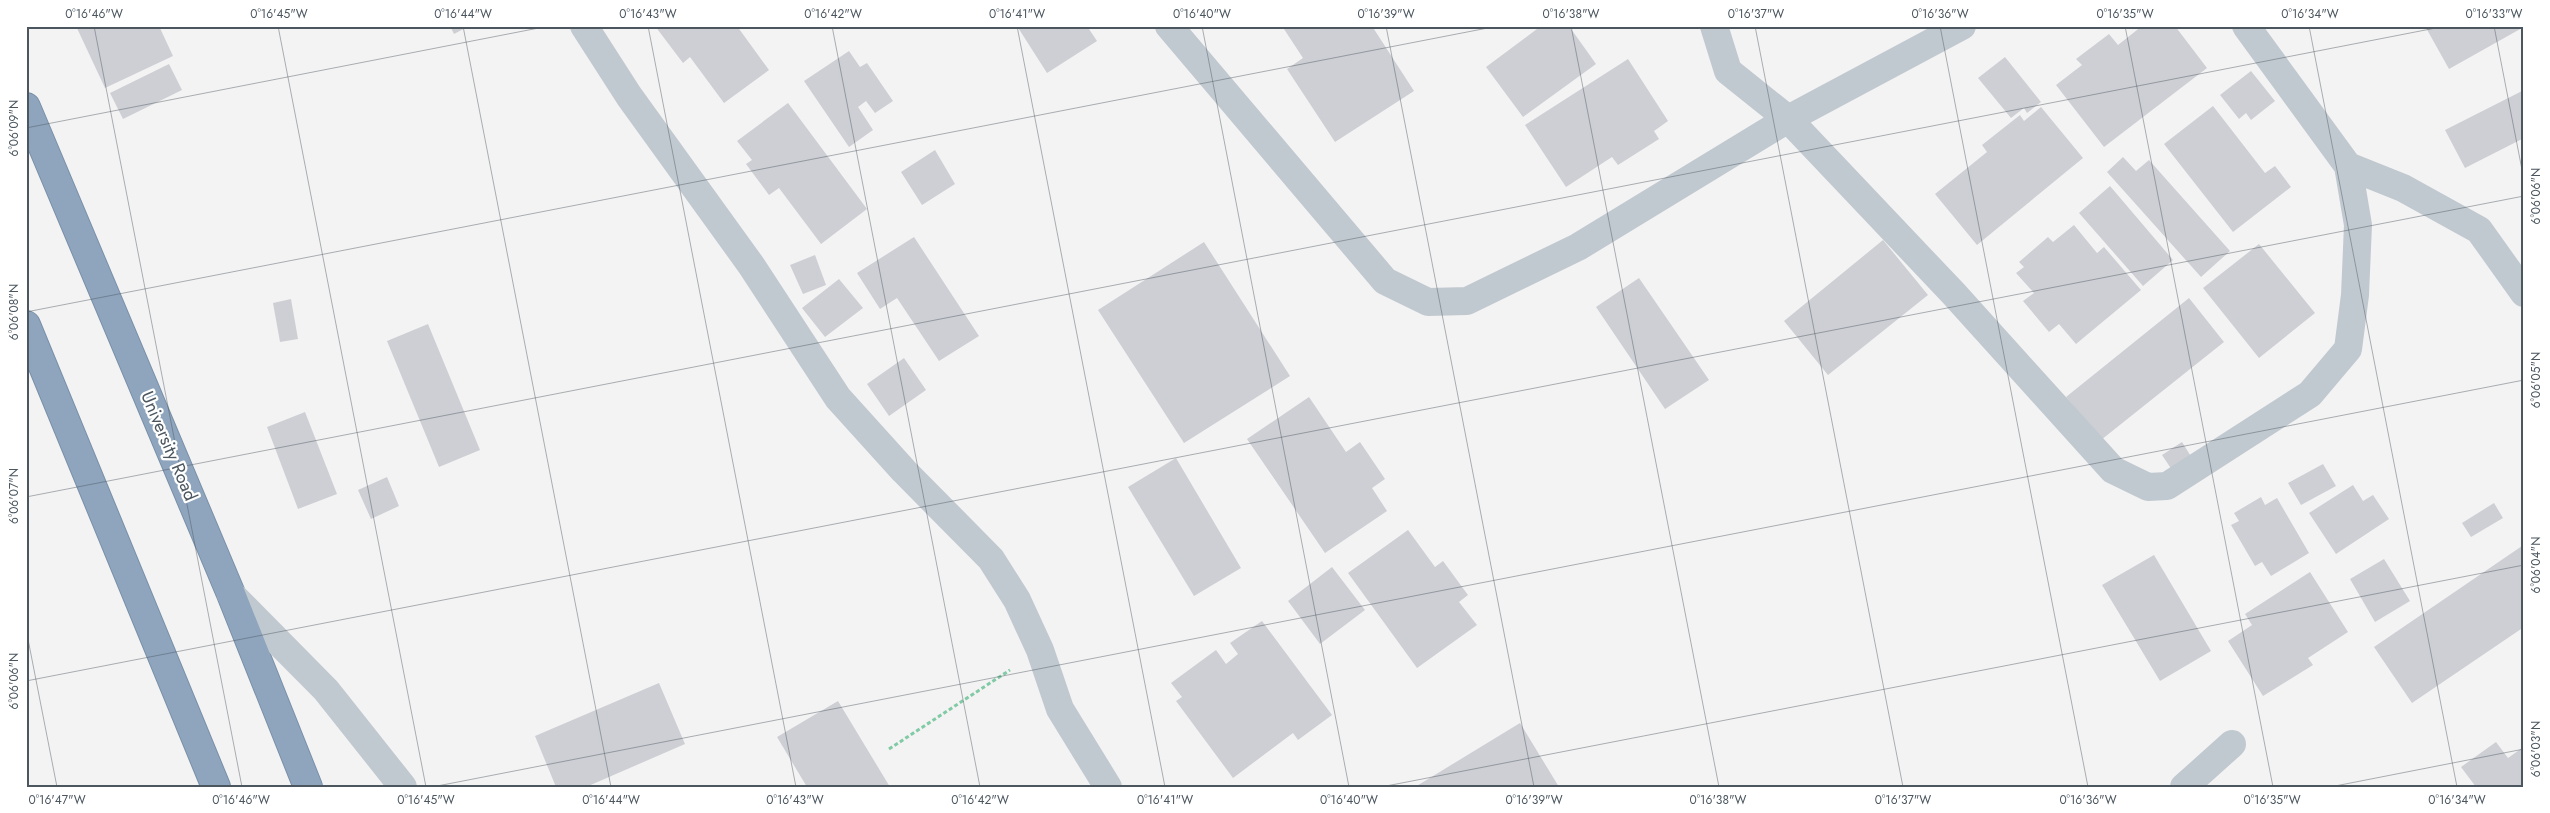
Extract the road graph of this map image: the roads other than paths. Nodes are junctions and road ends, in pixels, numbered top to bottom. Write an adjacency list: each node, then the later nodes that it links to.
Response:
1 (584, 26): 16 (street)
2 (1169, 26): 7 (street)
3 (1714, 26): 7 (street)
4 (1962, 26): 7 (street)
5 (2246, 26): 8 (street)
6 (26, 106): 11 (highway, University Road)
7 (1788, 119): 8 (street)
8 (2348, 166): 9 (street)
9 (2524, 293)
10 (26, 324): 13 (highway)
11 (231, 594): 14 (highway, University Road); 15 (street)
12 (2232, 744): 17 (street)
13 (216, 787)
14 (308, 787)
15 (404, 787)
16 (1108, 787)
17 (2184, 787)

